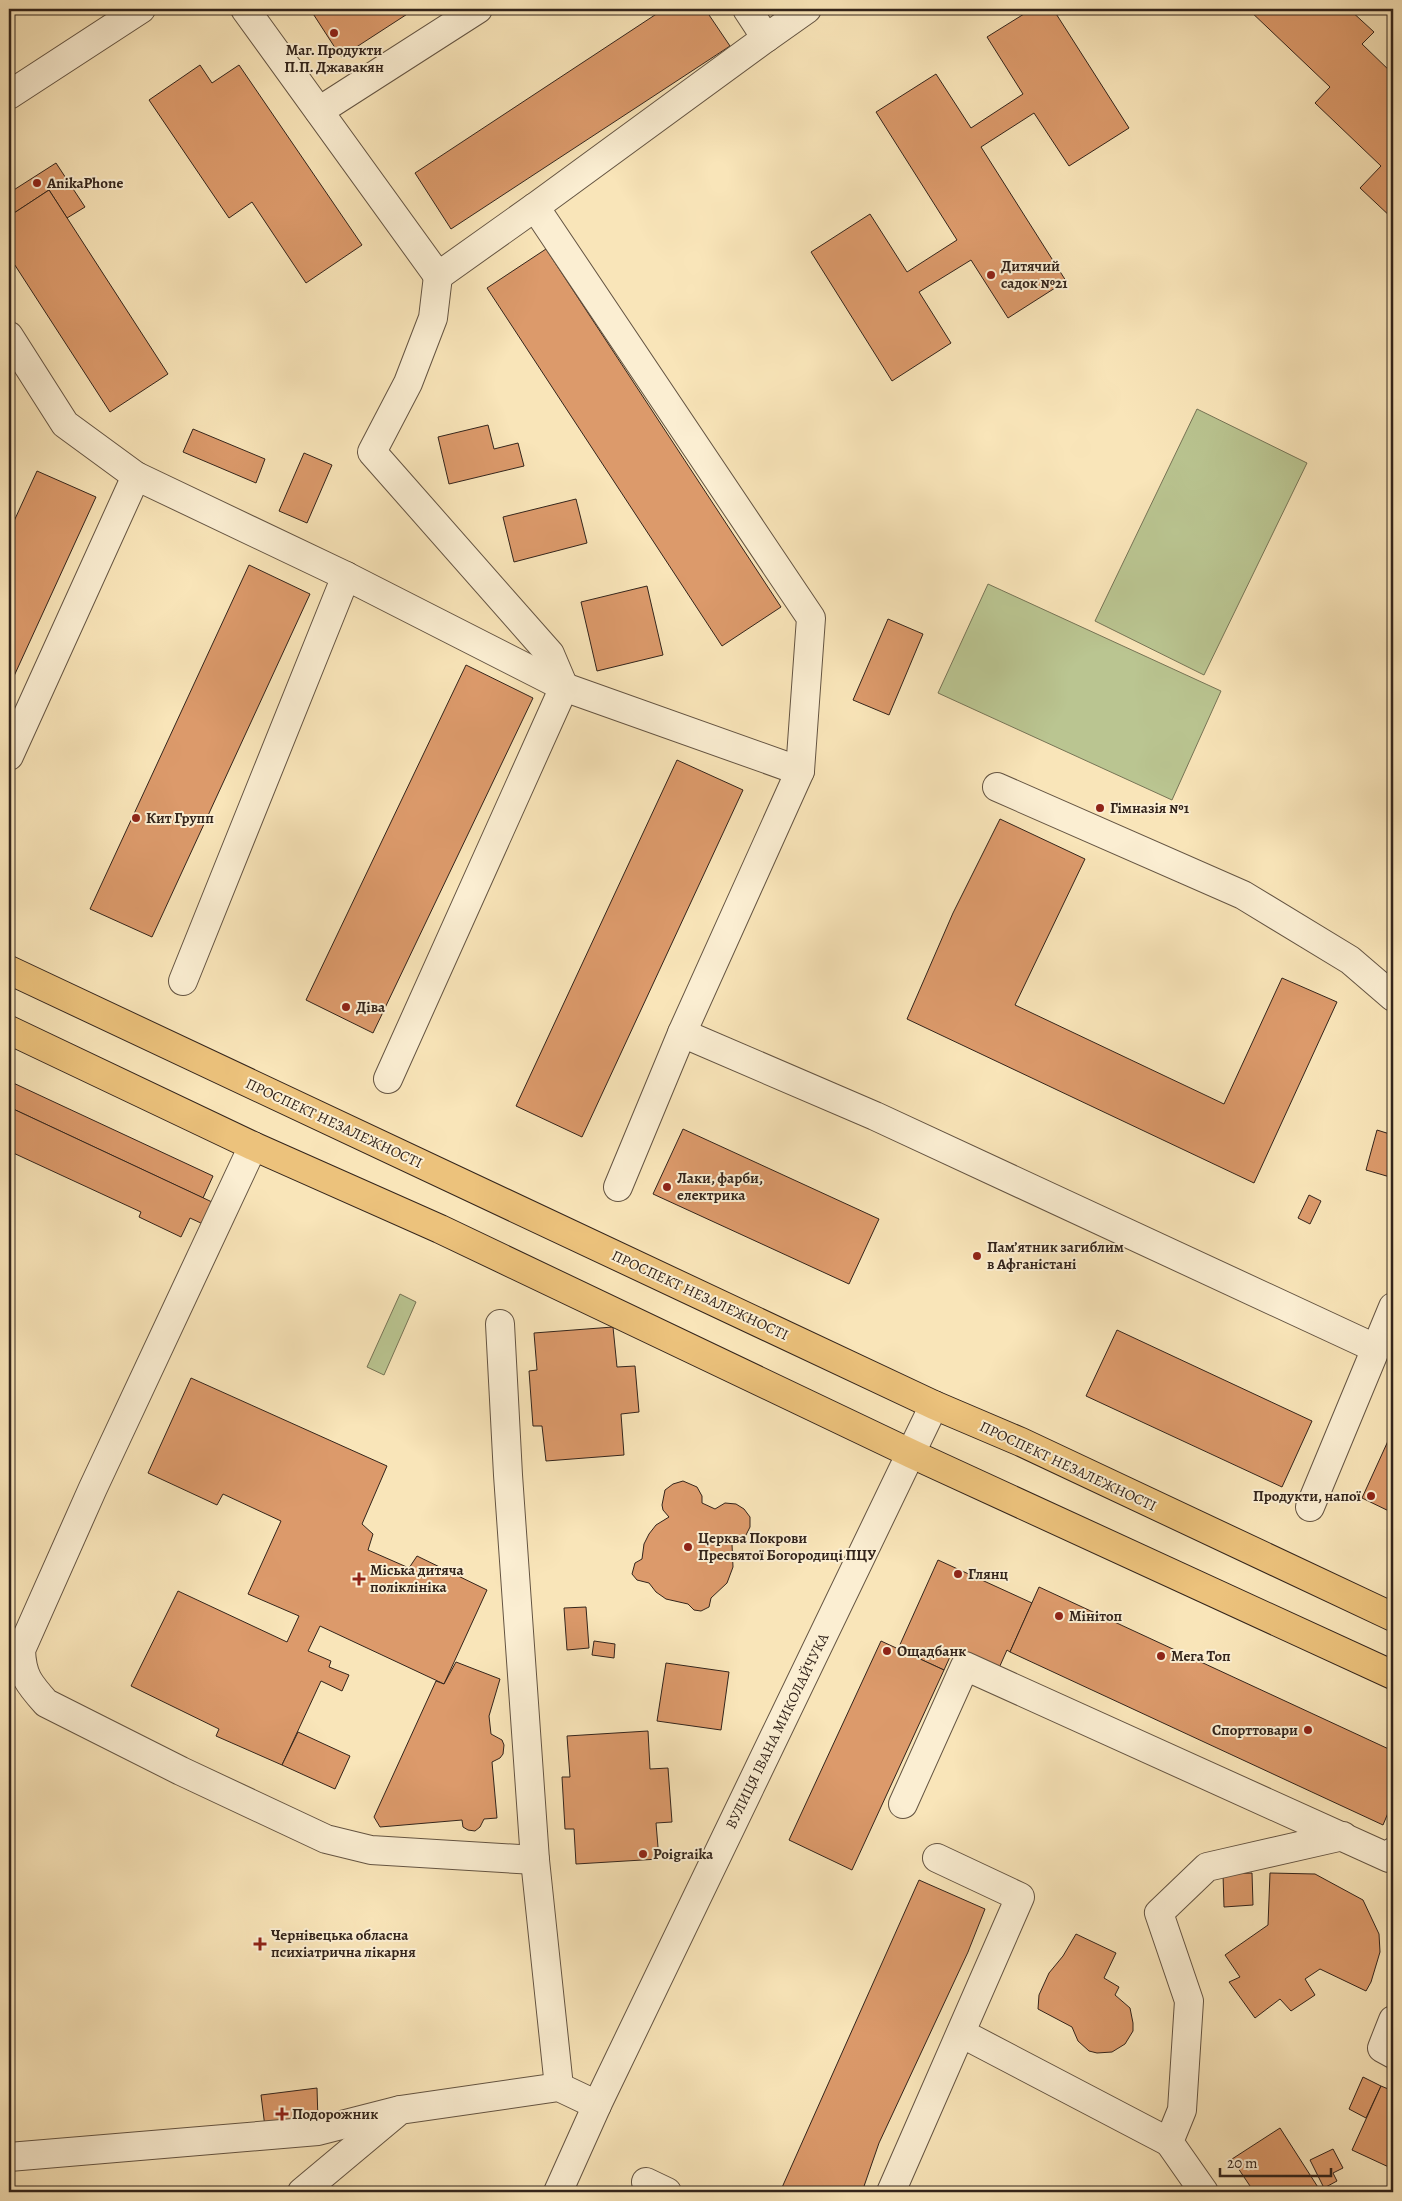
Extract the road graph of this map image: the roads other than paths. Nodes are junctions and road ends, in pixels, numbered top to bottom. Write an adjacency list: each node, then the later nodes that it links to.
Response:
1 (141, 9): 7 (street)
2 (245, 9): 8 (street)
3 (478, 9): 8 (street)
4 (747, 9): 6 (street)
5 (807, 9): 6 (street)
6 (766, 38): 9 (street)
7 (9, 95)
8 (319, 111): 10 (street)
9 (535, 207): 10 (street); 16 (street)
10 (438, 276): 14 (street)
11 (9, 336): 12 (street)
12 (136, 476): 13 (street); 15 (street)
13 (346, 576): 14 (street); 19 (street)
14 (564, 686): 16 (street); 23 (street)
15 (9, 756)
16 (800, 771): 22 (street)
17 (997, 787): 20 (street)
18 (9, 970): 29 (main road, ПРОСПЕКТ НЕЗАЛЕЖНОСТІ)
19 (183, 981)
20 (1393, 997)
21 (9, 1030): 24 (main road)
22 (682, 1033): 25 (street); 28 (street)
23 (388, 1078)
24 (253, 1146): 30 (main road); 38 (street)
25 (618, 1187)
26 (1393, 1307): 28 (street)
27 (500, 1324): 38 (street)
28 (1375, 1348): 31 (street)
29 (934, 1405): 30 (street, ВУЛИЦЯ ІВАНА МИКОЛАЙЧУКА); 32 (main road, ПРОСПЕКТ НЕЗАЛЕЖНОСТІ)
30 (912, 1454): 33 (main road); 43 (street, ВУЛИЦЯ ІВАНА МИКОЛАЙЧУКА)
31 (1310, 1508)
32 (1393, 1618)
33 (1393, 1675)
34 (903, 1804): 35 (street)
35 (1343, 1836): 36 (street); 45 (street)
36 (1393, 1852)
37 (937, 1858): 40 (street)
38 (535, 1860): 42 (street)
39 (1393, 2020): 41 (street)
40 (961, 2033): 45 (street); 49 (street)
41 (1393, 2054)
42 (559, 2087): 43 (street); 44 (street)
43 (597, 2105): 48 (street, ВУЛИЦЯ ІВАНА МИКОЛАЙЧУКА)
44 (400, 2110): 46 (street); 47 (street)
45 (1169, 2142): 50 (street)
46 (9, 2157)
47 (302, 2192)
48 (558, 2192)
49 (891, 2192)
50 (1204, 2192)

